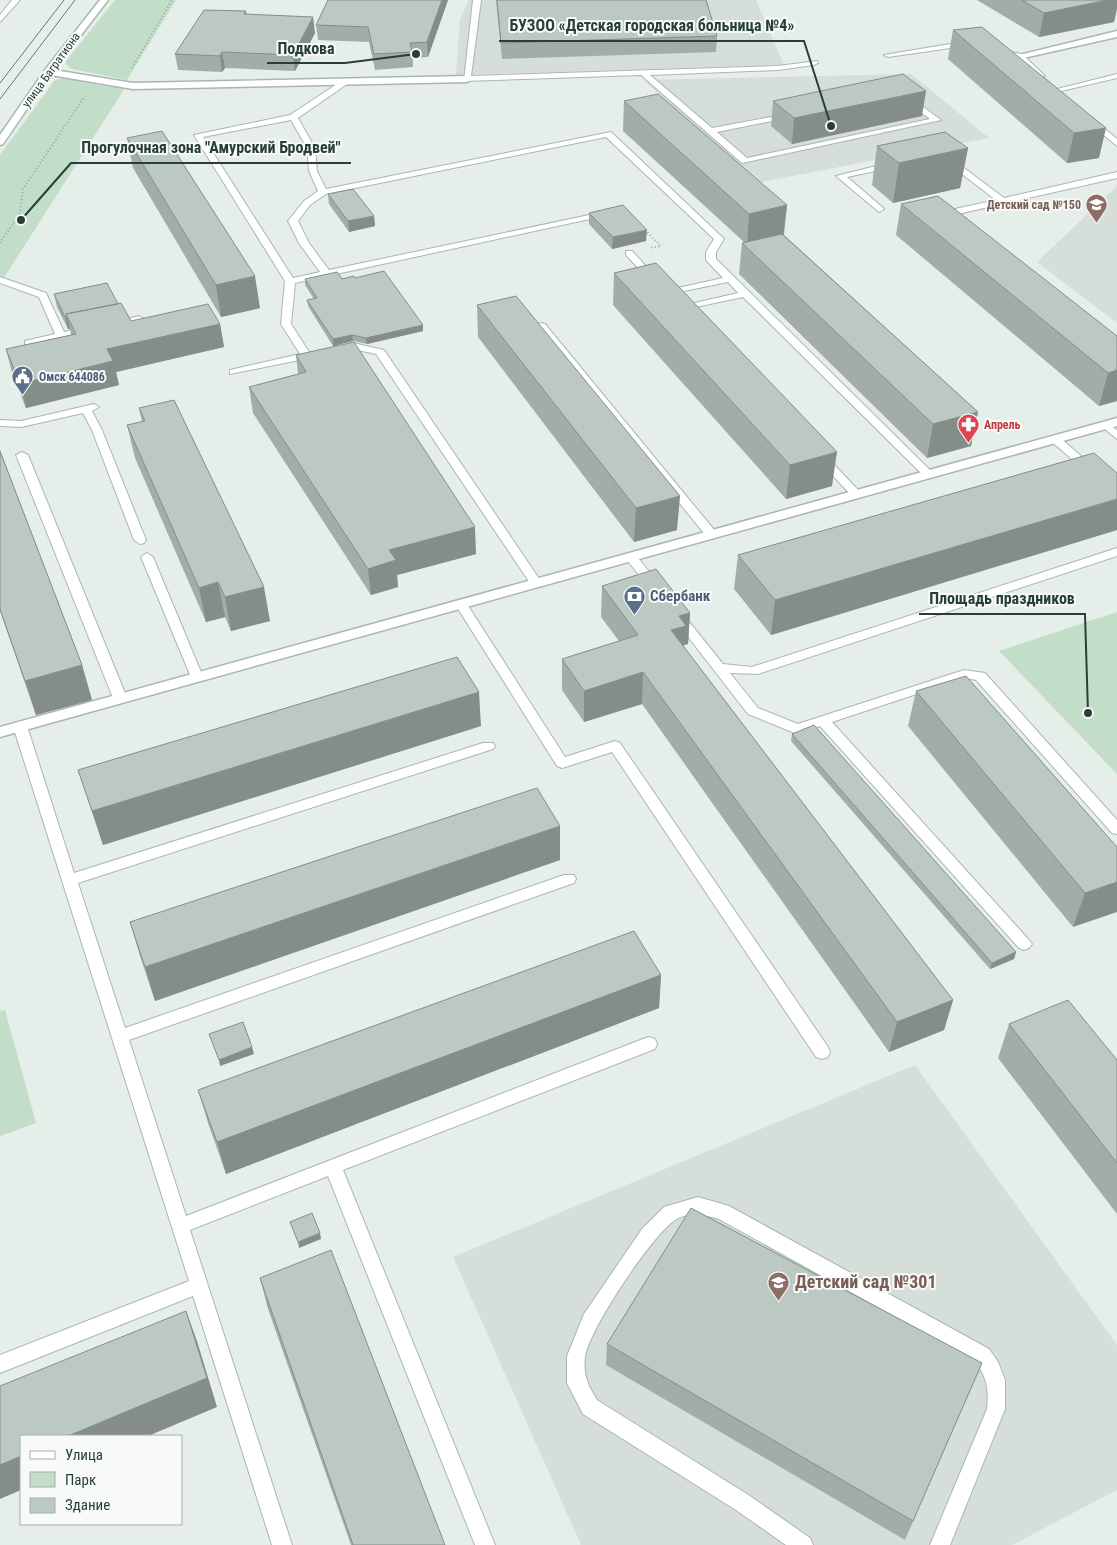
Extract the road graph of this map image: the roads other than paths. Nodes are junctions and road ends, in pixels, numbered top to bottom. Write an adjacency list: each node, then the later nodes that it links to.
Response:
1 (16, 0): 4 (lane)
2 (104, 0): 11 (street, улица Багратиона)
3 (477, 0): 14 (lane)
4 (0, 20)
5 (1117, 34): 9 (street)
6 (974, 44): 8 (lane)
7 (1001, 51): 9 (lane)
8 (888, 55)
9 (1018, 56): 16 (lane)
10 (814, 63): 12 (lane)
11 (48, 72): 15 (street); 23 (street, улица Багратиона)
12 (643, 73): 14 (lane); 22 (lane)
13 (1117, 76): 16 (lane)
14 (467, 79): 15 (street)
15 (346, 82): 21 (lane)
16 (1057, 90): 18 (lane)
17 (898, 92): 22 (lane)
18 (1065, 97)
19 (795, 114): 22 (lane)
20 (1087, 116): 24 (lane)
21 (293, 117): 28 (lane); 37 (lane)
22 (710, 131)
23 (0, 142)
24 (1117, 143)
25 (942, 154): 29 (lane)
26 (905, 162): 30 (lane)
27 (1117, 175): 29 (lane)
28 (323, 192): 34 (lane); 35 (lane)
29 (1004, 201): 32 (lane)
30 (879, 209)
31 (626, 210): 34 (lane)
32 (946, 222)
33 (629, 253): 38 (lane)
34 (326, 273): 37 (lane)
35 (730, 279): 38 (lane); 39 (lane)
36 (0, 280): 42 (lane)
37 (290, 281): 44 (lane)
38 (667, 293): 39 (lane)
39 (745, 294): 52 (lane)
40 (138, 318): 42 (lane)
41 (541, 326): 55 (lane)
42 (62, 336): 43 (lane)
43 (29, 343)
44 (306, 356): 45 (lane); 60 (lane)
45 (234, 372)
46 (0, 423): 56 (lane)
47 (1111, 424): 48 (lane); 49 (street)
48 (1117, 436)
49 (1055, 439): 52 (street); 53 (lane)
50 (816, 451): 54 (lane)
51 (22, 456): 66 (lane)
52 (928, 474): 54 (street)
53 (1117, 492)
54 (856, 494): 55 (street)
55 (711, 534): 59 (street)
56 (140, 540)
57 (1117, 552): 64 (lane)
58 (147, 557): 65 (lane)
59 (631, 557): 60 (street); 61 (lane)
60 (536, 583): 62 (street)
61 (660, 594)
62 (461, 604): 65 (street); 77 (lane)
63 (672, 609): 64 (lane)
64 (719, 668): 67 (lane)
65 (197, 677): 66 (street)
66 (120, 698): 68 (street)
67 (823, 721): 71 (lane); 74 (lane)
68 (20, 726): 69 (street); 73 (lane)
69 (0, 732)
70 (488, 746): 73 (lane)
71 (1117, 829)
72 (569, 879): 75 (lane)
73 (69, 880): 75 (lane)
74 (1024, 944)
75 (119, 1037): 79 (lane)
76 (650, 1044): 78 (lane)
77 (822, 1052)
78 (333, 1167): 79 (lane); 83 (lane)
79 (180, 1226): 80 (lane)
80 (199, 1285): 81 (lane); 82 (lane)
81 (0, 1364)
82 (282, 1545)
83 (485, 1545)
84 (803, 1545): 85 (lane)
85 (940, 1545)

